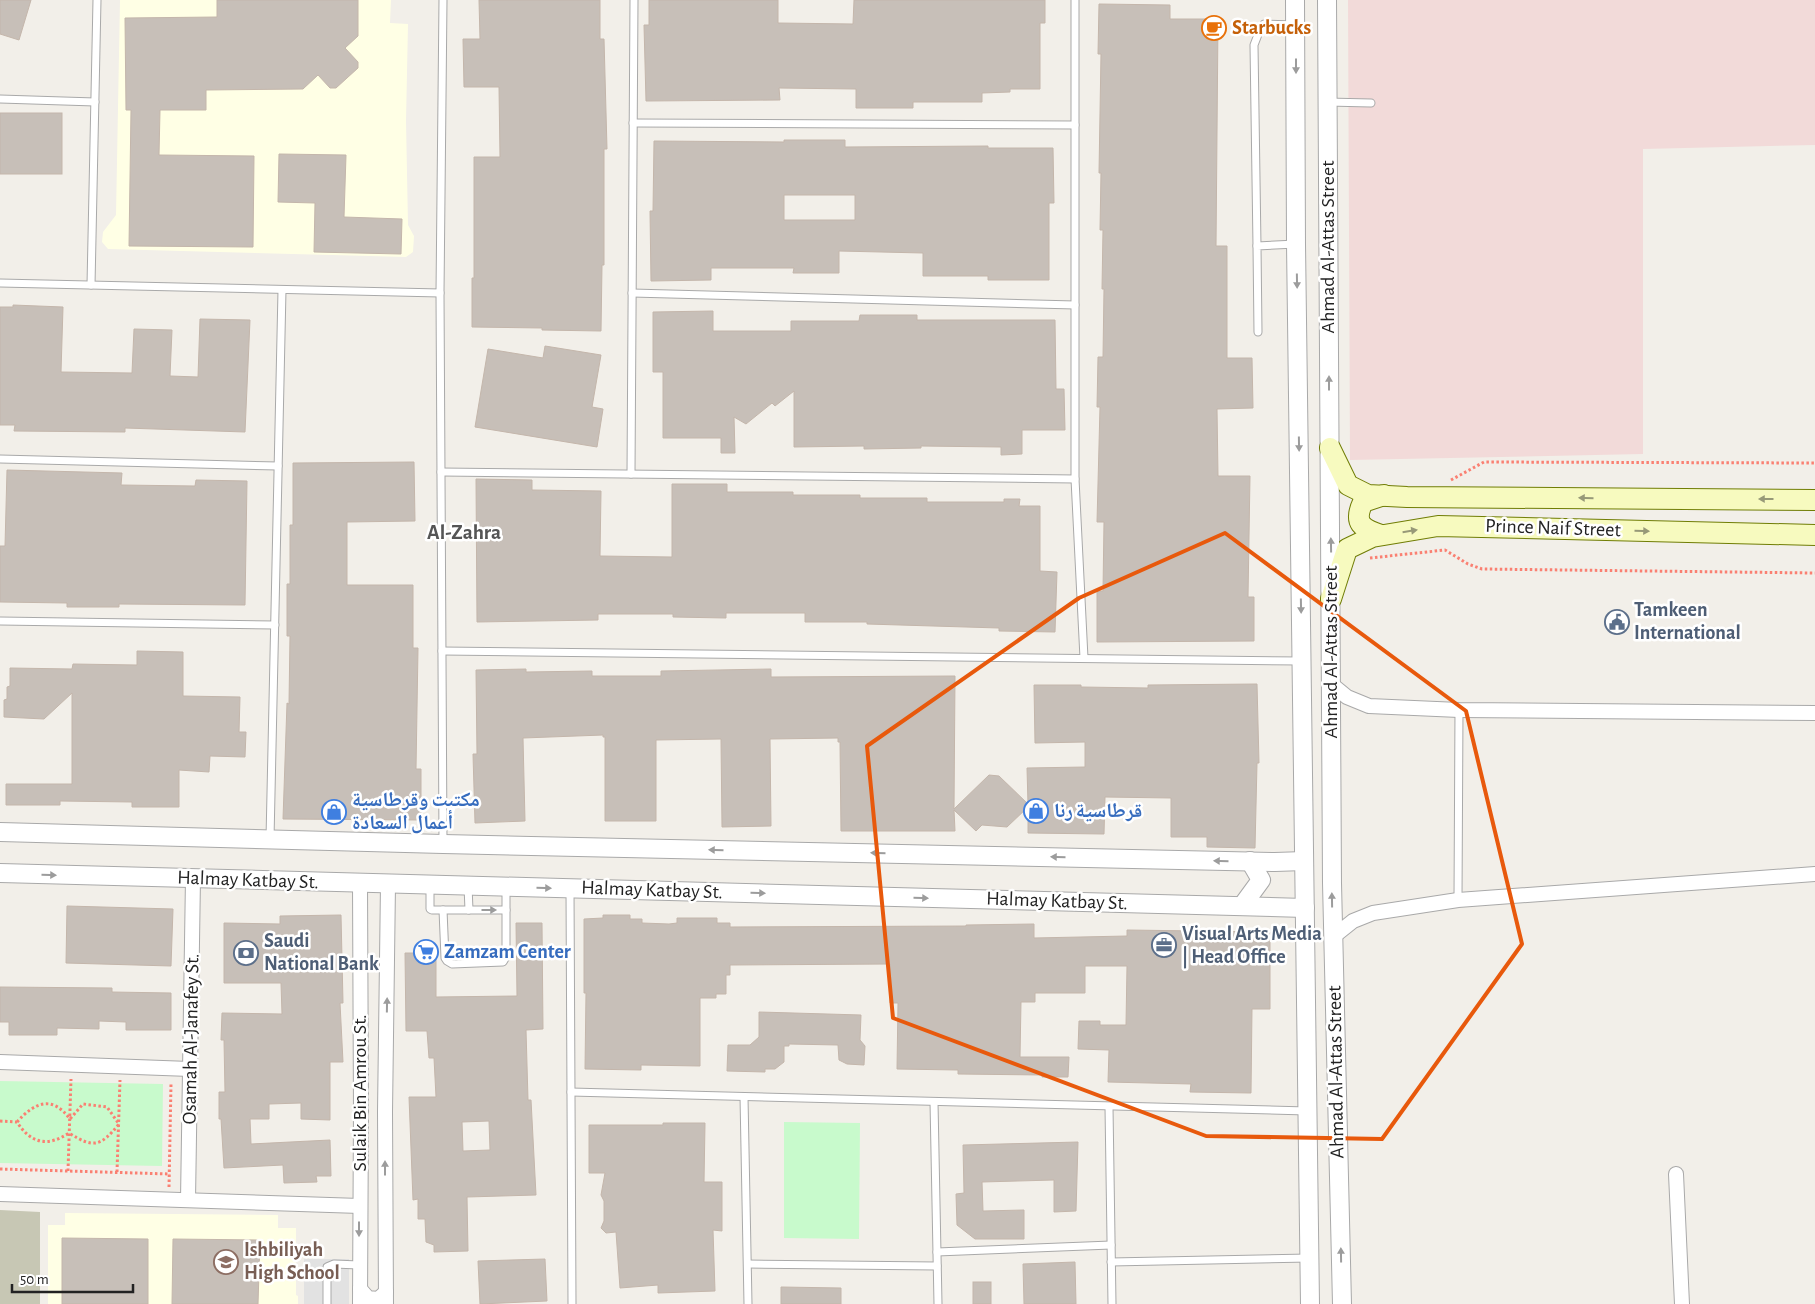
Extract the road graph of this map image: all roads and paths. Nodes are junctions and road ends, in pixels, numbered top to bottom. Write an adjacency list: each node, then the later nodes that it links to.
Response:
1 (97, 0): 9 (lane)
2 (443, 0): 19 (lane)
3 (634, 0): 12 (lane)
4 (1075, 0): 13 (lane)
5 (1295, 0): 7 (street, Ahmad Al-Attas Street)
6 (1327, 0): 10 (street, Ahmad Al-Attas Street)
7 (1296, 25): 14 (street, Ahmad Al-Attas Street, one-way to 14); 15 (lane)
8 (0, 99): 9 (lane)
9 (95, 102): 17 (lane)
10 (1327, 102): 11 (lane); 23 (street, Ahmad Al-Attas Street, one-way to 10)
11 (1371, 103)
12 (633, 123): 13 (lane); 20 (lane)
13 (1075, 125): 21 (lane)
14 (1296, 244): 15 (lane); 42 (street, Ahmad Al-Attas Street, one-way to 42)
15 (1257, 246): 22 (lane)
16 (0, 283): 17 (lane)
17 (91, 285): 18 (lane)
18 (282, 290): 19 (lane); 26 (lane)
19 (440, 293): 27 (lane)
20 (632, 293): 21 (lane); 28 (lane)
21 (1075, 304): 29 (lane)
22 (1258, 332)
23 (1330, 448): 31 (main road, Prince Naif Street); 37 (street, Ahmad Al-Attas Street, one-way to 23)
24 (0, 459): 26 (lane)
25 (1815, 463): 30 (path)
26 (278, 466): 39 (lane)
27 (441, 472): 28 (lane); 40 (lane)
28 (631, 474): 29 (lane)
29 (1075, 480): 41 (lane)
30 (1446, 482)
31 (1384, 495): 32 (main road, Prince Naif Street, one-way to 31); 33 (main road)
32 (1815, 500)
33 (1381, 535): 34 (main road, Prince Naif Street, one-way to 34); 37 (main road, Prince Naif Street)
34 (1815, 535)
35 (1367, 559): 36 (path)
36 (1815, 573)
37 (1331, 599): 43 (street, Ahmad Al-Attas Street)
38 (0, 620): 39 (lane)
39 (275, 625): 47 (lane)
40 (442, 651): 41 (lane); 48 (lane)
41 (1084, 658): 42 (lane)
42 (1302, 661): 50 (street, Ahmad Al-Attas Street)
43 (1330, 683): 44 (street); 66 (street, Ahmad Al-Attas Street, one-way to 43)
44 (1459, 710): 45 (street); 60 (lane)
45 (1815, 713)
46 (0, 832): 47 (street, Halmay Katbay St.)
47 (270, 840): 48 (street, Halmay Katbay St.)
48 (443, 844): 49 (street, Halmay Katbay St., one-way to 48)
49 (1250, 861): 50 (street, Halmay Katbay St.); 61 (street)
50 (1304, 861): 62 (street, Ahmad Al-Attas Street)
51 (0, 873): 53 (street, Halmay Katbay St., one-way to 53)
52 (1815, 874): 60 (street)
53 (193, 878): 54 (street, Halmay Katbay St.); 68 (street, Osamah Al-Janafey St.)
54 (360, 883): 55 (street, Halmay Katbay St.); 88 (street, Sulaik Bin Amrou St.)
55 (388, 884): 56 (street, Halmay Katbay St.); 97 (street, Sulaik Bin Amrou St., one-way to 55)
56 (430, 884): 57 (street, Halmay Katbay St.); 63 (lane)
57 (468, 886): 58 (street, Halmay Katbay St.); 64 (lane)
58 (506, 887): 59 (street, Halmay Katbay St., one-way to 59); 65 (lane)
59 (570, 888): 61 (street, Halmay Katbay St., one-way to 61); 72 (lane)
60 (1458, 900): 66 (street)
61 (1242, 906): 62 (street, Halmay Katbay St.)
62 (1305, 908): 76 (street, Ahmad Al-Attas Street)
63 (443, 910): 64 (lane); 65 (lane)
64 (469, 910): 65 (lane, one-way to 65)
65 (506, 910)
66 (1333, 937): 105 (street, Ahmad Al-Attas Street, one-way to 66)
67 (0, 1062): 68 (street)
68 (190, 1069): 87 (street, Osamah Al-Janafey St.)
69 (71, 1076): 77 (path)
70 (120, 1077): 80 (path)
71 (171, 1078): 84 (path)
72 (571, 1092): 73 (lane); 100 (lane)
73 (744, 1097): 74 (lane); 93 (lane)
74 (934, 1102): 75 (lane); 90 (lane)
75 (1109, 1107): 76 (lane); 89 (lane)
76 (1307, 1111): 91 (street, Ahmad Al-Attas Street)
77 (70, 1119): 79 (path); 80 (path); 81 (path)
78 (0, 1121): 79 (path)
79 (17, 1122): 81 (path)
80 (119, 1124): 81 (path); 84 (path)
81 (69, 1133): 83 (path)
82 (0, 1169): 83 (path)
83 (68, 1171): 84 (path)
84 (117, 1172)
85 (1676, 1174): 106 (street)
86 (0, 1194): 87 (street)
87 (188, 1200): 88 (street)
88 (360, 1206): 94 (street, Sulaik Bin Amrou St., one-way to 94)
89 (1111, 1245): 90 (lane); 92 (lane)
90 (937, 1252): 95 (lane)
91 (1310, 1258): 92 (lane); 104 (street, Ahmad Al-Attas Street)
92 (1111, 1262): 103 (lane)
93 (748, 1264): 95 (lane); 101 (lane)
94 (359, 1265): 96 (street, Sulaik Bin Amrou St.); 98 (lane)
95 (937, 1266): 102 (lane)
96 (360, 1289): 97 (street); 99 (street, Sulaik Bin Amrou St.)
97 (386, 1298)
98 (327, 1304)
99 (360, 1304)
100 (572, 1304)
101 (748, 1304)
102 (938, 1304)
103 (1112, 1304)
104 (1310, 1304)
105 (1342, 1304)
106 (1682, 1304)

